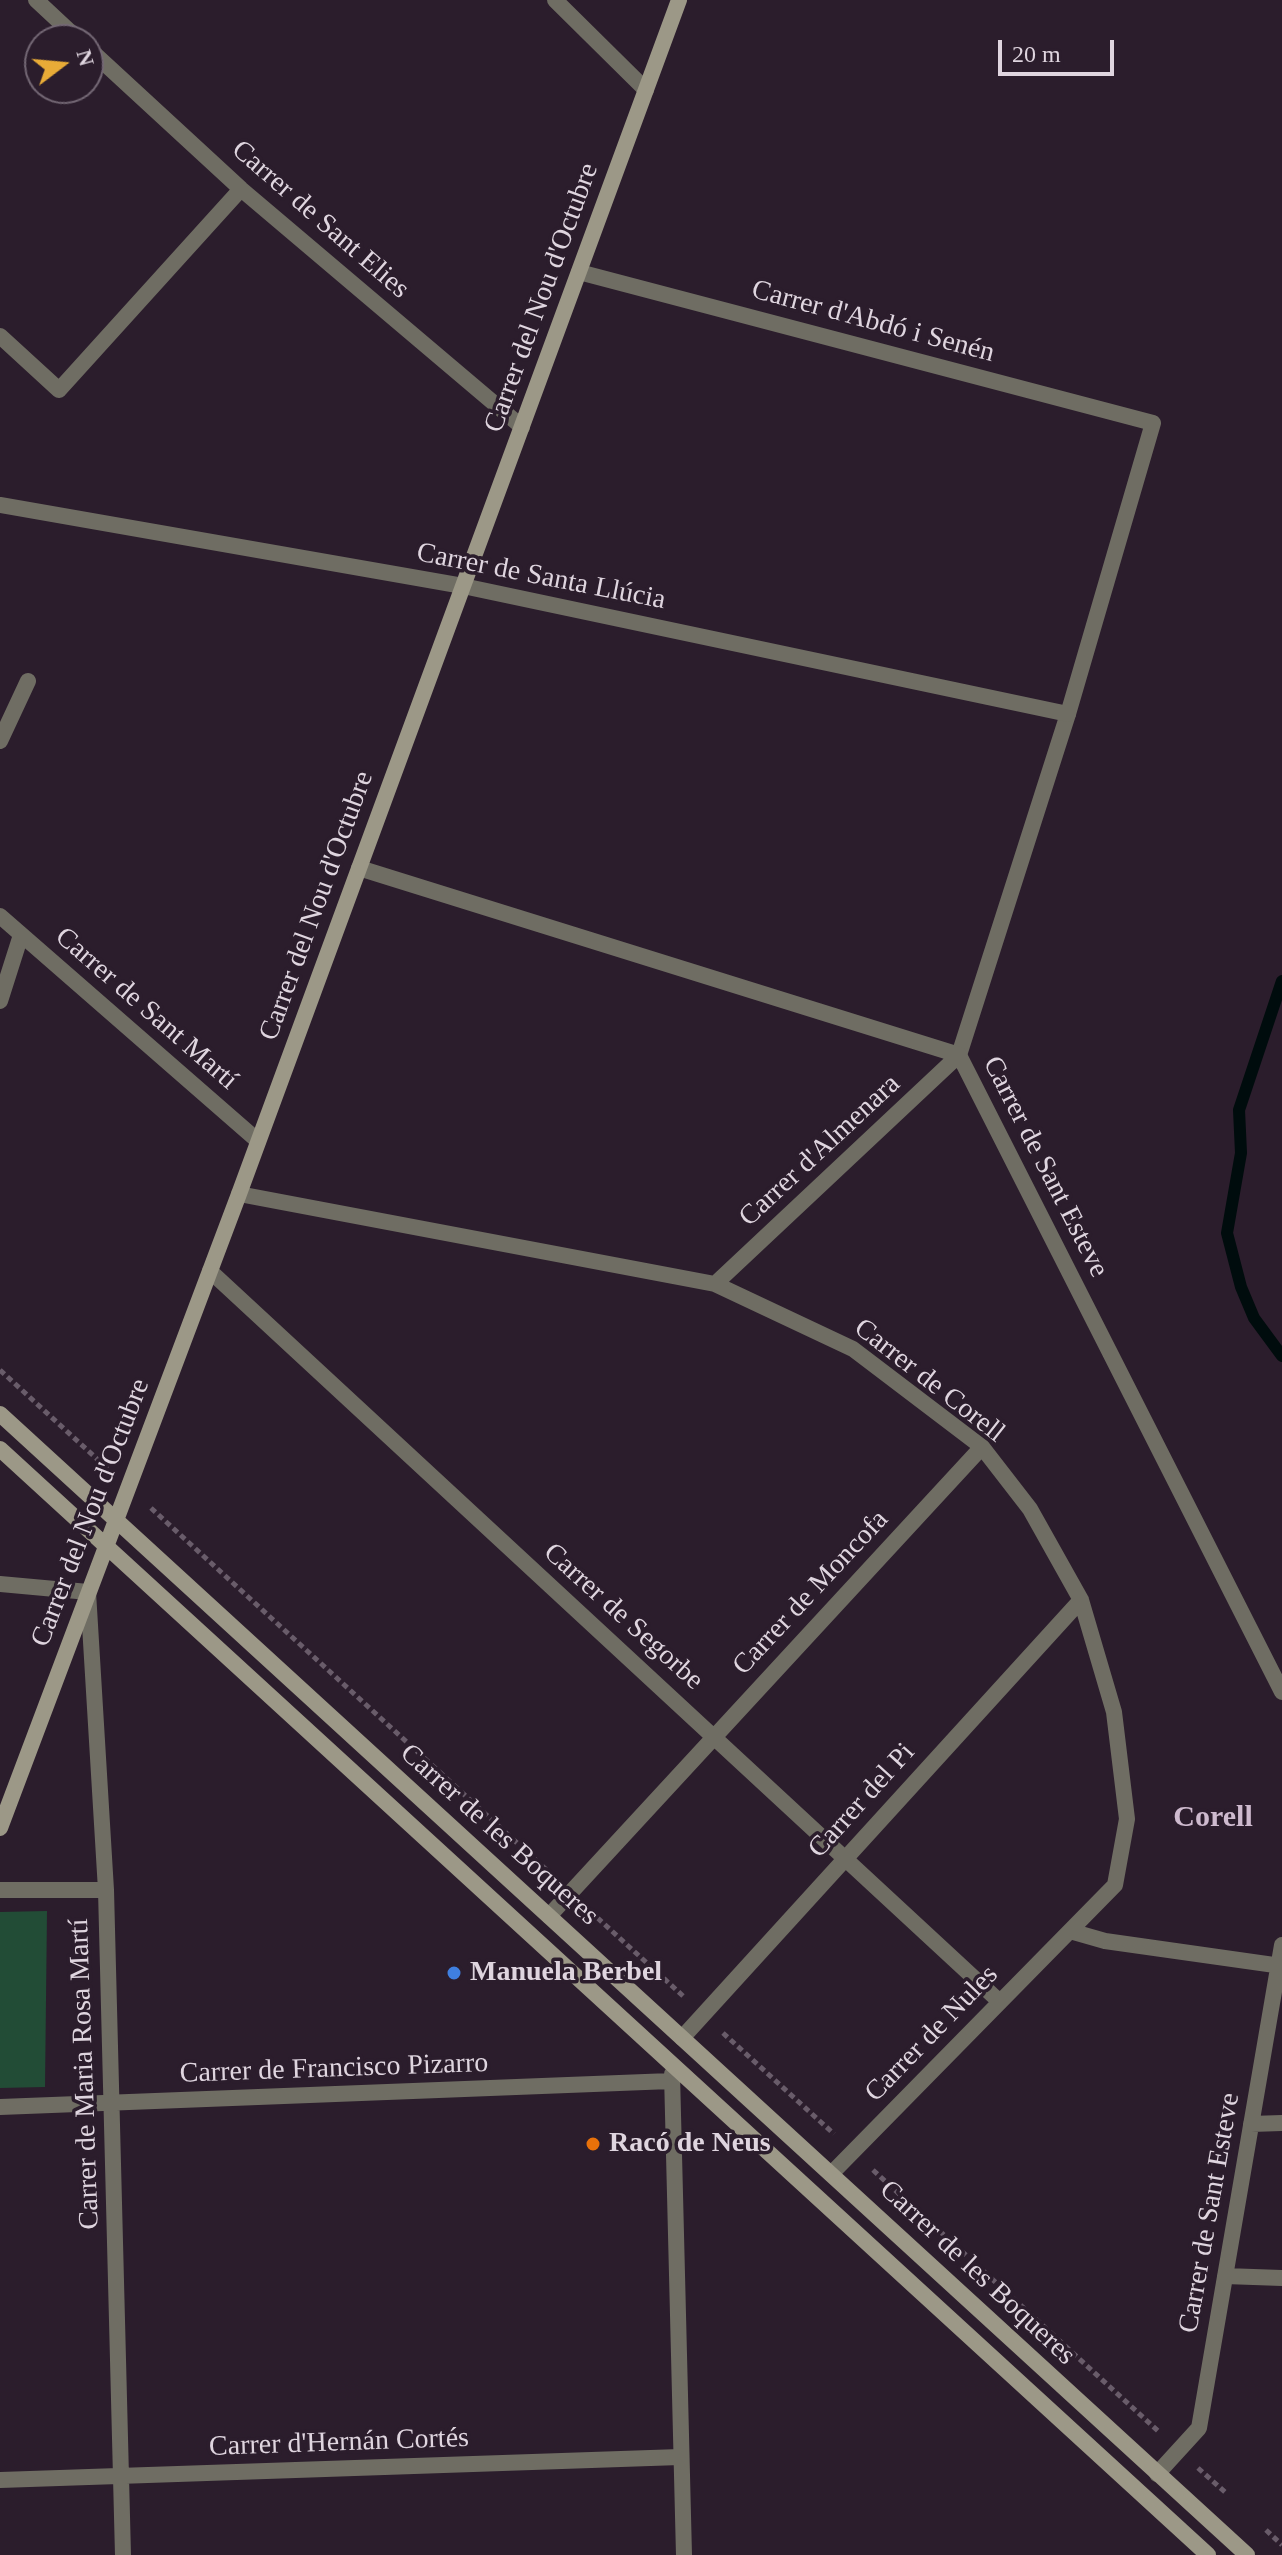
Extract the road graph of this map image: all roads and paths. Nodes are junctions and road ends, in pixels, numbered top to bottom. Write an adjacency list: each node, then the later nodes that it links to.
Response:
1 (36, 0): 4 (street)
2 (555, 0): 6 (street)
3 (679, 0): 6 (street, Carrer del Nou d'Octubre)
4 (62, 24)
5 (104, 63): 7 (street, Carrer de Sant Elies)
6 (646, 90): 8 (street, Carrer del Nou d'Octubre)
7 (241, 189): 9 (street); 10 (street, Carrer de Sant Elies)
8 (579, 272): 10 (street, Carrer del Nou d'Octubre); 14 (street, Carrer d'Abdó i Senén)
9 (0, 336)
10 (522, 427): 12 (street, Carrer del Nou d'Octubre)
11 (0, 505): 12 (street, Carrer de Santa Llúcia)
12 (463, 586): 14 (street, Carrer de Santa Llúcia); 16 (street, Carrer del Nou d'Octubre)
13 (28, 681): 15 (street)
14 (1068, 714): 20 (street)
15 (0, 741)
16 (359, 868): 20 (street, Carrer de Sant Esteve); 21 (street, Carrer del Nou d'Octubre)
17 (0, 916): 18 (street, Carrer de Sant Martí)
18 (21, 935): 19 (street); 21 (street, Carrer de Sant Martí)
19 (0, 1001)
20 (959, 1055): 24 (street, Carrer d'Almenara); 35 (street, Carrer de Sant Esteve)
21 (258, 1141): 22 (street, Carrer del Nou d'Octubre)
22 (239, 1194): 23 (street, Carrer del Nou d'Octubre); 24 (street, Carrer de Corell)
23 (210, 1271): 29 (street, Carrer del Nou d'Octubre); 36 (street, Carrer de Segorbe)
24 (715, 1284): 27 (street, Carrer de Corell)
25 (0, 1370): 29 (path)
26 (0, 1414): 30 (street, Carrer de les Boqueres)
27 (982, 1447): 34 (street, Carrer de Corell); 36 (street, Carrer de Moncofa)
28 (0, 1449): 31 (street, Carrer de les Boqueres)
29 (129, 1488): 30 (street, Carrer del Nou d'Octubre); 41 (path)
30 (116, 1519): 31 (street, Carrer del Nou d'Octubre); 42 (street, Carrer de les Boqueres)
31 (106, 1545): 33 (street, Carrer del Nou d'Octubre); 49 (street, Carrer de les Boqueres)
32 (0, 1584): 33 (street)
33 (88, 1592): 37 (street, Carrer del Nou d'Octubre); 40 (street, Carrer de Maria Rosa Martí)
34 (1081, 1600): 38 (street, Carrer del Pi); 43 (street, Carrer de Corell)
35 (1282, 1692)
36 (715, 1736): 38 (street, Carrer de Segorbe); 41 (street, Carrer de Moncofa)
37 (0, 1828)
38 (845, 1857): 46 (street, Carrer de Segorbe); 47 (street, Carrer del Pi)
39 (0, 1890): 40 (street)
40 (106, 1890): 50 (street, Carrer de Maria Rosa Martí)
41 (571, 1893): 42 (street, Carrer de Moncofa); 47 (path)
42 (549, 1916): 48 (street, Carrer de les Boqueres)
43 (1070, 1931): 45 (street); 46 (street, Carrer de Nules)
44 (1282, 1945): 45 (street, Carrer de Sant Esteve)
45 (1280, 1966): 53 (street, Carrer de Sant Esteve)
46 (1000, 2002): 54 (street, Carrer de Nules)
47 (703, 2015): 48 (street, Carrer del Pi); 54 (path)
48 (682, 2038): 55 (street, Carrer de les Boqueres)
49 (672, 2073): 50 (street, Carrer de Francisco Pizarro); 59 (street); 68 (street, Carrer de les Boqueres)
50 (112, 2104): 51 (street, Carrer de Francisco Pizarro); 61 (street, Carrer de Maria Rosa Martí)
51 (0, 2107)
52 (1282, 2123): 53 (street)
53 (1251, 2124): 56 (street, Carrer de Sant Esteve)
54 (853, 2152): 55 (street, Carrer de Nules); 58 (path)
55 (831, 2174): 60 (street, Carrer de les Boqueres)
56 (1225, 2276): 57 (street); 58 (street, Carrer de Sant Esteve)
57 (1282, 2278)
58 (1178, 2450): 60 (street, Carrer de Sant Esteve); 63 (path)
59 (680, 2457): 61 (street, Carrer d'Hernán Cortés); 67 (street)
60 (1157, 2474): 69 (street, Carrer de les Boqueres)
61 (121, 2476): 62 (street, Carrer d'Hernán Cortés); 66 (street, Carrer de Maria Rosa Martí)
62 (0, 2480)
63 (1236, 2502)
64 (1259, 2524): 65 (path)
65 (1282, 2545)
66 (123, 2555)
67 (684, 2555)
68 (1208, 2555)
69 (1247, 2555)

